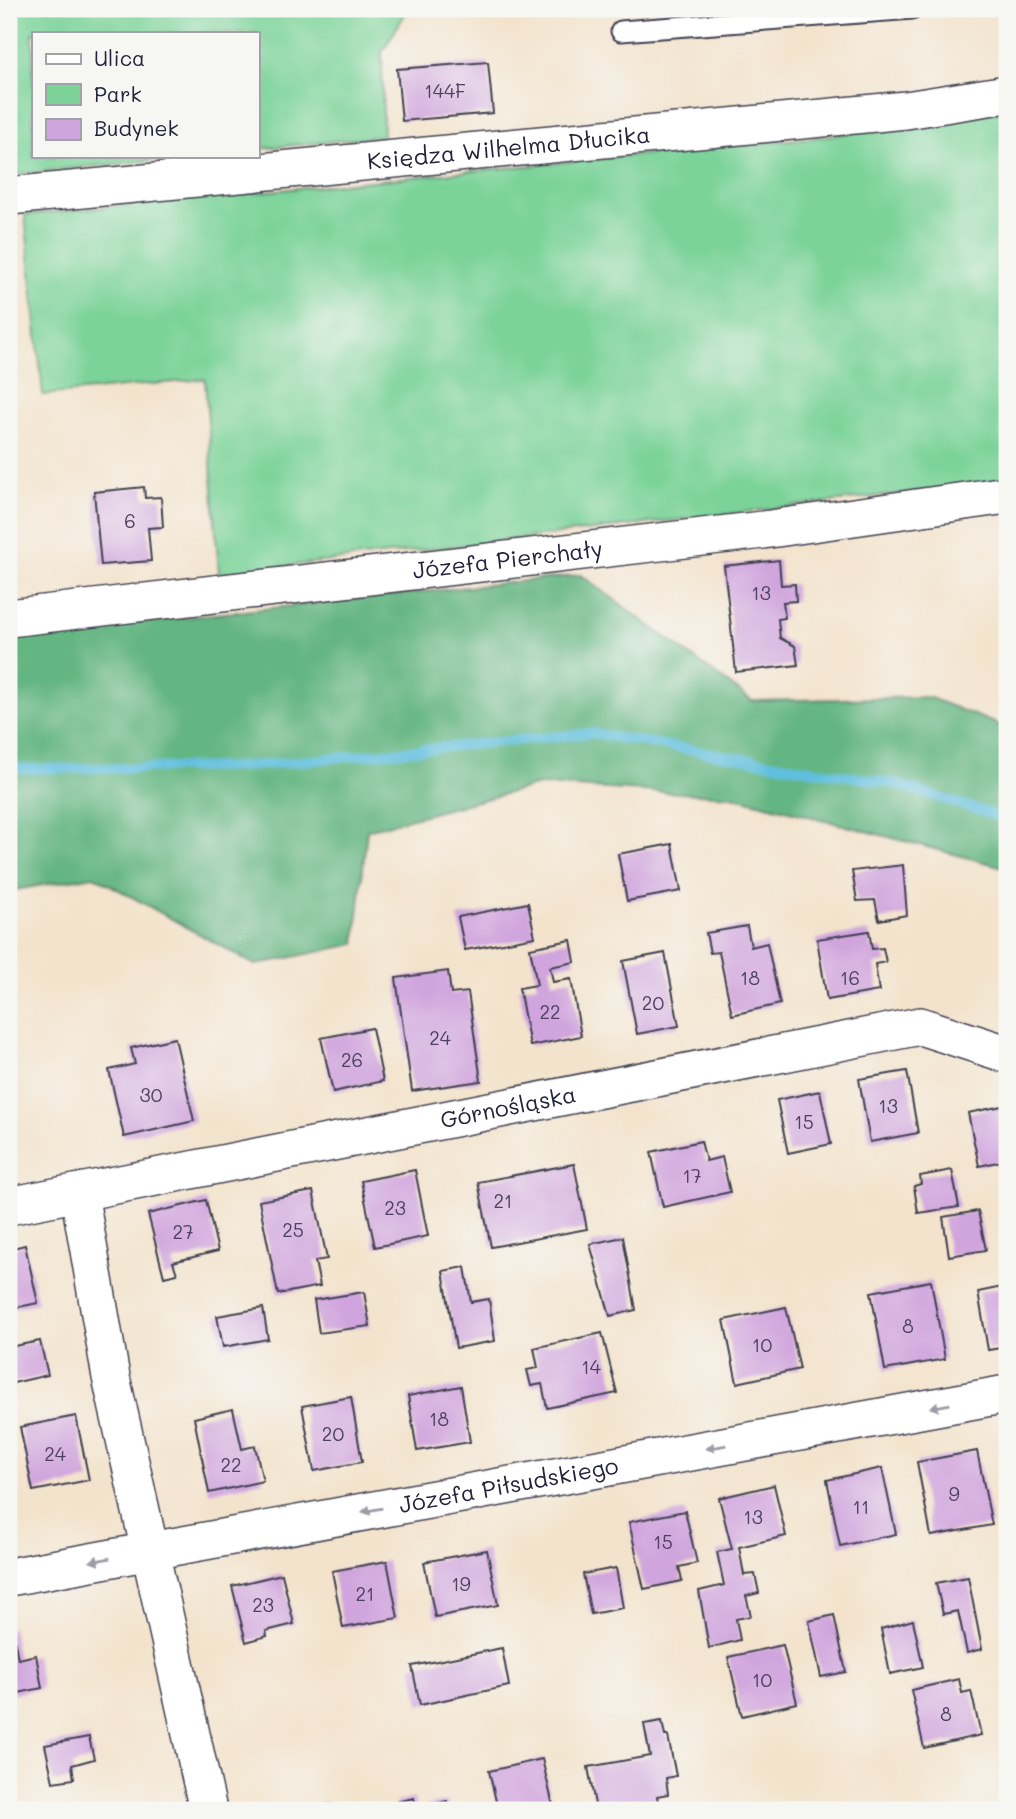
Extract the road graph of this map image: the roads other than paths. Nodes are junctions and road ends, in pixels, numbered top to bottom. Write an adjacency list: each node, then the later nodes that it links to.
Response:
1 (913, 9): 2 (lane)
2 (621, 31)
3 (1007, 94): 4 (street, Księdza Wilhelma Dłucika)
4 (9, 196)
5 (1007, 495): 6 (street, Józefa Pierchały)
6 (9, 618)
7 (1007, 1054): 8 (street, Górnośląska)
8 (79, 1193): 9 (street, Górnośląska); 11 (street)
9 (9, 1206)
10 (1007, 1394): 11 (street, Józefa Piłsudskiego, one-way to 11)
11 (150, 1551): 12 (street, Józefa Piłsudskiego, one-way to 12); 13 (street)
12 (9, 1577)
13 (208, 1810)

